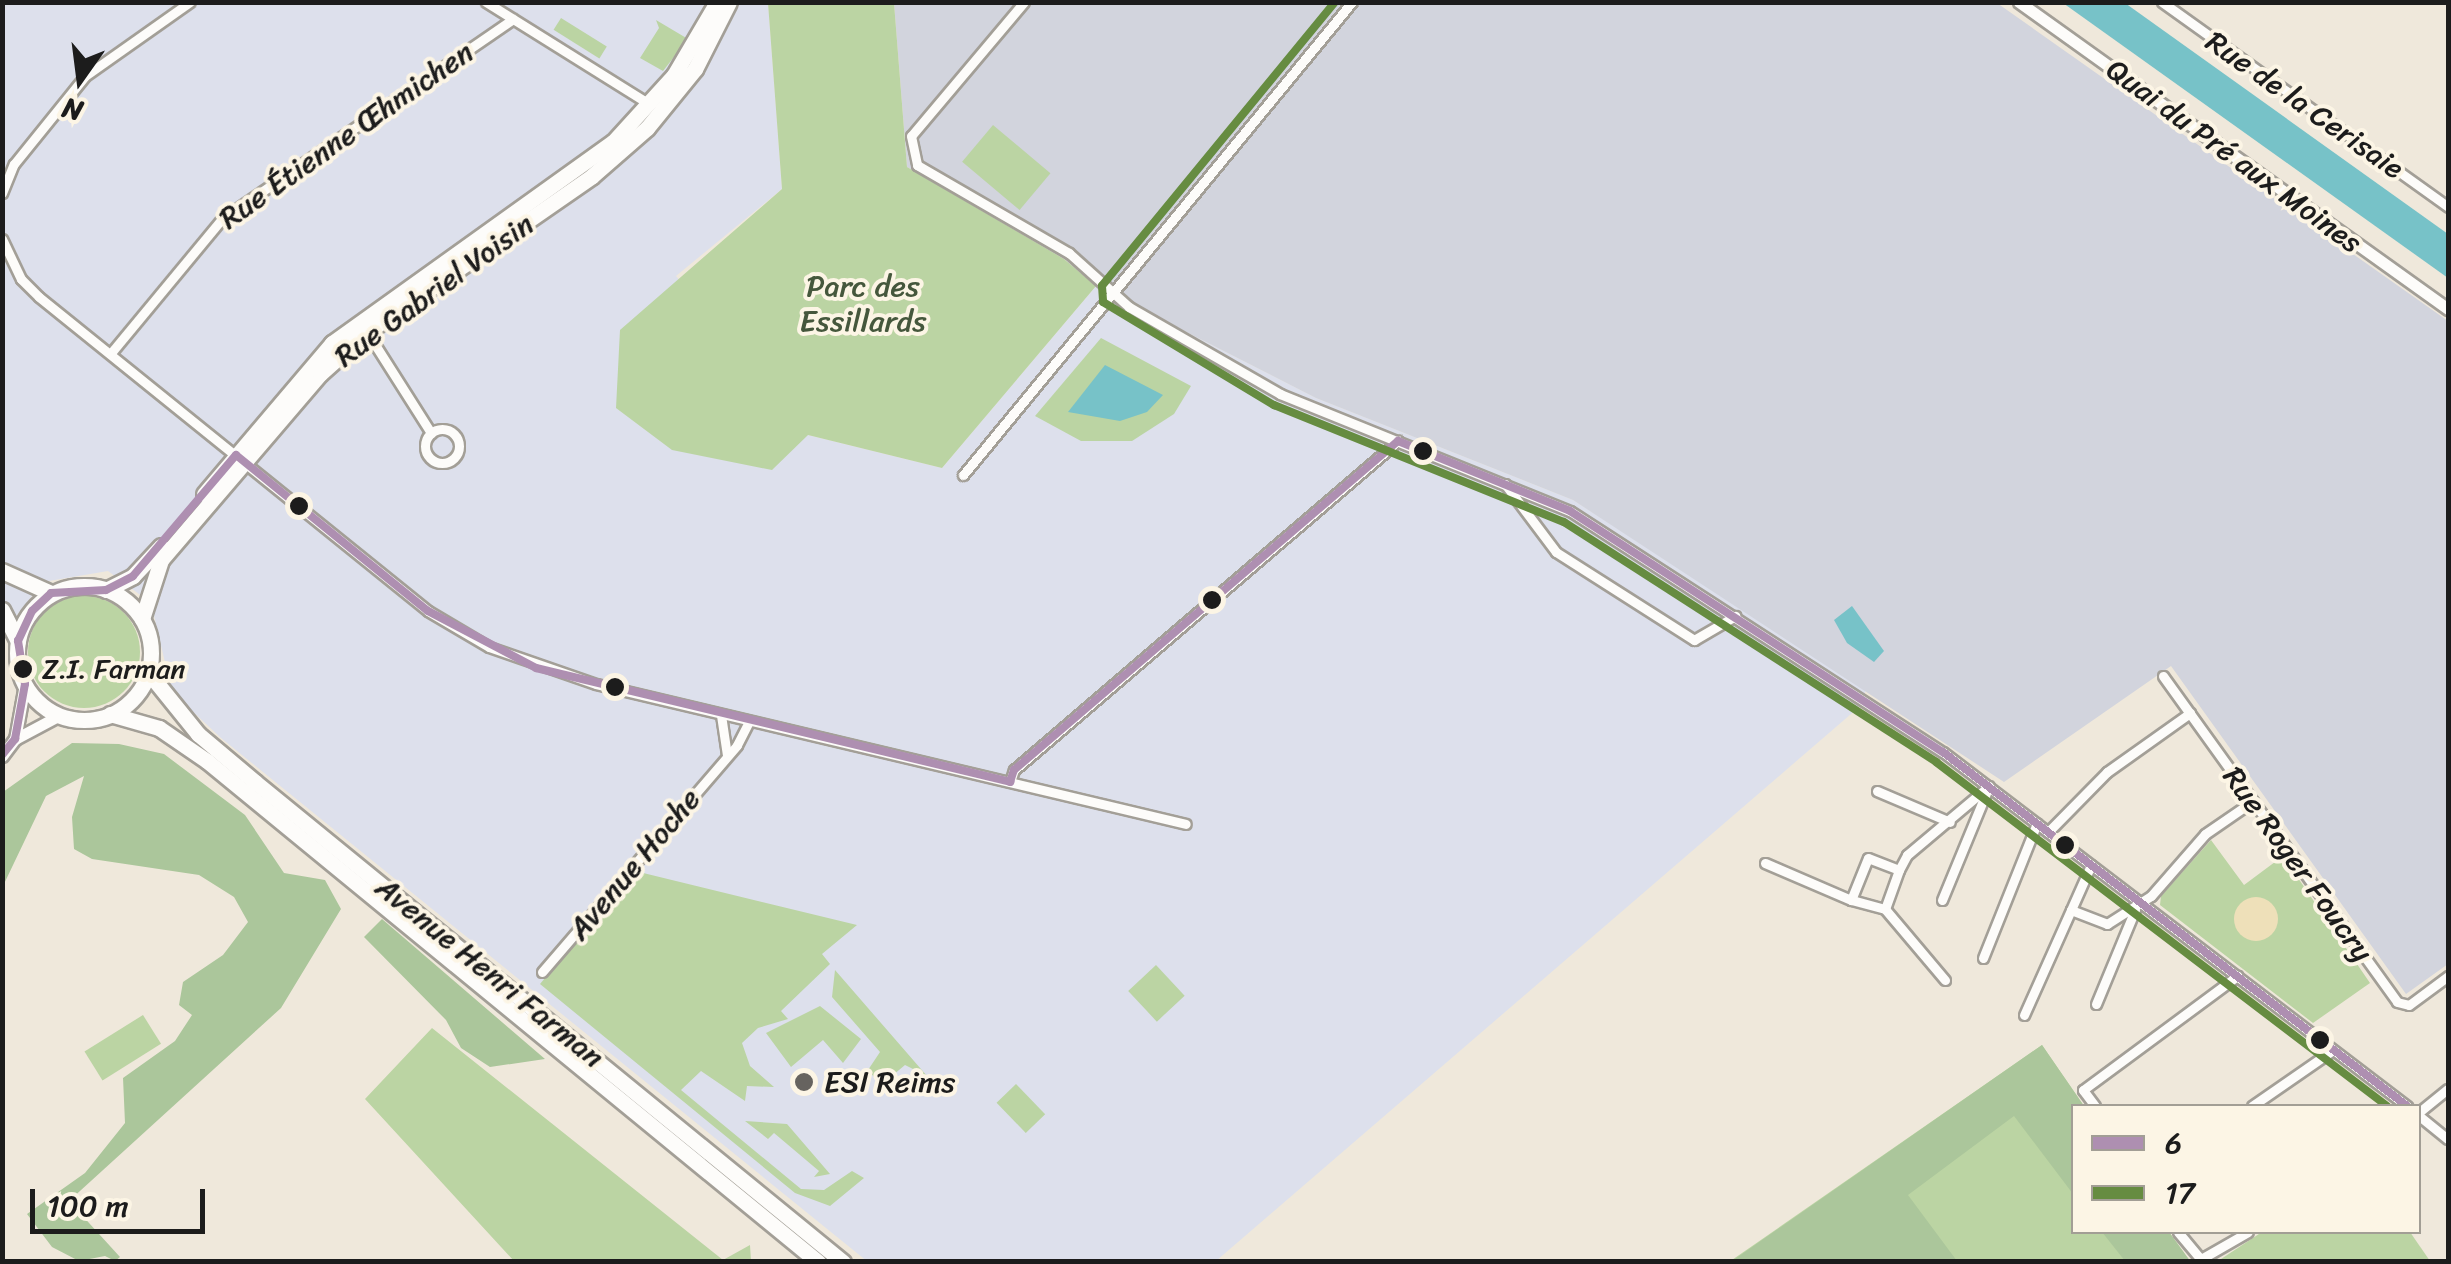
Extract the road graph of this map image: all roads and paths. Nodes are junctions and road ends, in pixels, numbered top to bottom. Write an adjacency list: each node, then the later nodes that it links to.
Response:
1 (190, 2): 11 (street)
2 (486, 2): 9 (street)
3 (717, 2): 10 (main road)
4 (728, 2): 16 (main road, Rue Gabriel Voisin)
5 (1024, 2): 14 (street)
6 (1352, 2): 14 (street)
7 (2019, 2): 15 (street, Quai du Pré aux Moines)
8 (2162, 2): 12 (street, Rue de la Cerisaie)
9 (513, 19): 10 (street); 17 (street, Rue Étienne Œhmichen)
10 (650, 105): 20 (main road)
11 (2, 193)
12 (2448, 207)
13 (2, 239): 17 (street)
14 (1112, 294): 19 (street); 21 (street)
15 (2448, 309)
16 (367, 332): 18 (street); 20 (main road, Rue Gabriel Voisin)
17 (111, 353): 20 (street)
18 (431, 433)
19 (1398, 441): 22 (street); 41 (street)
20 (241, 458): 24 (main road); 28 (main road, Rue Gabriel Voisin); 36 (street)
21 (963, 475)
22 (1504, 484): 27 (street); 27 (street)
23 (2, 571): 25 (main road)
24 (106, 590): 25 (main road); 28 (main road)
25 (51, 593): 29 (main road)
26 (2, 610): 29 (main road)
27 (1735, 616): 42 (street)
28 (142, 619): 30 (main road)
29 (18, 642): 32 (main road)
30 (148, 672): 34 (main road); 75 (main road, Avenue Henri Farman)
31 (2163, 676): 33 (street, Rue Roger Foucry)
32 (25, 684): 35 (main road); 38 (street)
33 (2190, 713): 44 (street, Rue Roger Foucry); 48 (street)
34 (110, 714): 35 (main road); 74 (main road, Avenue Henri Farman)
35 (60, 715): 38 (street)
36 (721, 715): 37 (street); 39 (street)
37 (749, 721): 39 (street, Avenue Hoche); 41 (street)
38 (15, 739): 40 (street)
39 (727, 755): 58 (street, Avenue Hoche)
40 (2, 756)
41 (1010, 782): 47 (street)
42 (1989, 786): 45 (street); 46 (street); 53 (street)
43 (1877, 790): 45 (street)
44 (2253, 801): 54 (street); 60 (street, Rue Roger Foucry)
45 (1950, 822): 51 (street)
46 (2037, 823): 48 (street); 57 (street)
47 (1186, 824)
48 (2048, 832): 50 (street)
49 (1765, 863): 52 (street)
50 (2091, 865): 54 (street); 56 (street)
51 (1900, 870): 52 (street); 55 (street)
52 (1851, 900): 55 (street)
53 (1942, 900)
54 (2139, 906): 56 (street); 59 (street); 62 (street)
55 (1885, 909): 61 (street)
56 (2071, 910): 63 (street)
57 (1982, 958)
58 (542, 972)
59 (2236, 976): 64 (street); 66 (street)
60 (2448, 976)
61 (1945, 980)
62 (2096, 1004)
63 (2024, 1016)
64 (2334, 1050): 67 (street); 68 (street)
65 (2448, 1090): 69 (street)
66 (2094, 1104)
67 (2255, 1104)
68 (2404, 1104)
69 (2421, 1112)
70 (2421, 1116): 71 (street)
71 (2448, 1139)
72 (2180, 1234): 73 (street)
73 (2245, 1234)
74 (818, 1262)
75 (843, 1262)

